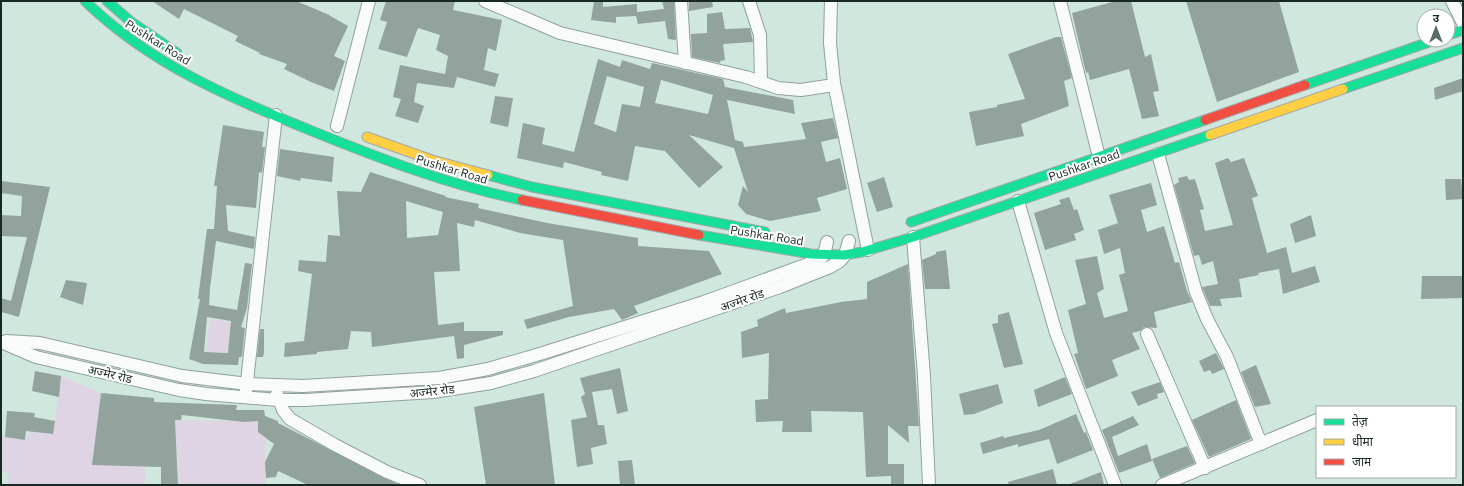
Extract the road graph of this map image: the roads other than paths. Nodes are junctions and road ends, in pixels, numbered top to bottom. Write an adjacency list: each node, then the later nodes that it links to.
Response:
1 (86, 1): 17 (highway, Pushkar Road)
2 (107, 1): 13 (highway, Pushkar Road)
3 (368, 1): 18 (street)
4 (681, 1): 14 (street)
5 (749, 1): 15 (street)
6 (831, 1): 16 (street)
7 (1060, 1): 21 (street)
8 (1452, 1): 10 (street)
9 (490, 2): 14 (street)
10 (1463, 23)
11 (1416, 47): 21 (highway, Pushkar Road)
12 (1463, 48): 20 (highway, Pushkar Road)
13 (186, 58)
14 (685, 63): 15 (street)
15 (761, 82): 16 (street)
16 (834, 85): 26 (street)
17 (276, 115): 31 (highway, Pushkar Road); 37 (street)
18 (338, 126)
19 (359, 134): 25 (highway, Pushkar Road)
20 (1158, 154): 22 (highway, Pushkar Road); 42 (street)
21 (1099, 155): 22 (street); 24 (highway, Pushkar Road)
22 (1103, 171): 23 (highway, Pushkar Road)
23 (1018, 201): 27 (highway, Pushkar Road); 47 (street)
24 (903, 224)
25 (778, 235)
26 (869, 236): 29 (highway, Pushkar Road); 30 (street)
27 (913, 237): 30 (highway, Pushkar Road); 46 (street)
28 (814, 241): 29 (highway, Pushkar Road)
29 (838, 241): 31 (street); 32 (street)
30 (868, 250): 32 (highway, Pushkar Road)
31 (824, 255): 32 (highway, Pushkar Road); 35 (street, अज्मेर रोड)
32 (845, 255): 36 (street, अज्मेर रोड)
33 (1147, 334): 43 (street)
34 (1, 342): 37 (street, अज्मेर रोड); 39 (street, अज्मेर रोड)
35 (488, 370): 36 (street); 38 (street, अज्मेर रोड)
36 (491, 383): 40 (street, अज्मेर रोड)
37 (248, 384): 38 (street, अज्मेर रोड); 39 (street)
38 (277, 386): 40 (street)
39 (245, 398): 40 (street, अज्मेर रोड)
40 (278, 400): 45 (street)
41 (1316, 420): 42 (street)
42 (1261, 444): 43 (street)
43 (1205, 468): 44 (street)
44 (1187, 480): 48 (street)
45 (418, 485)
46 (929, 485)
47 (1115, 485)
48 (1162, 485)

